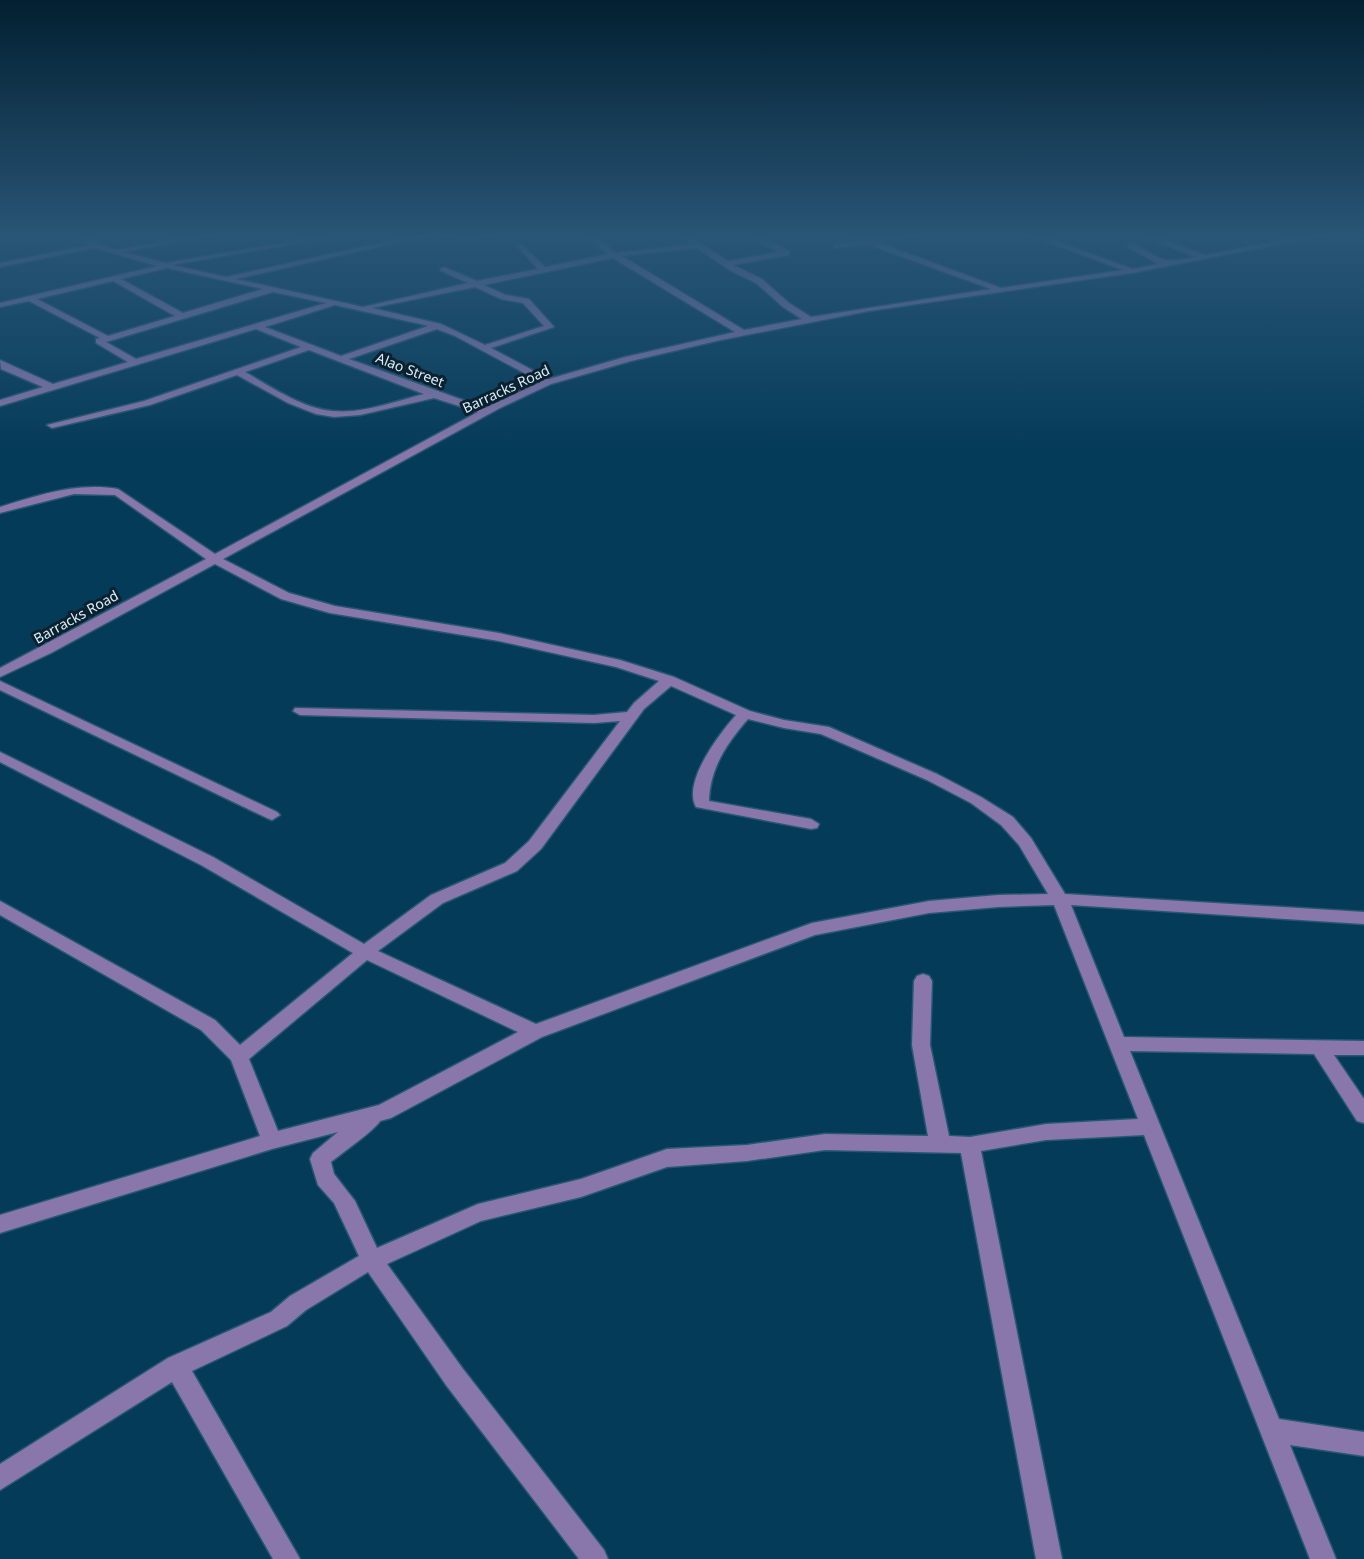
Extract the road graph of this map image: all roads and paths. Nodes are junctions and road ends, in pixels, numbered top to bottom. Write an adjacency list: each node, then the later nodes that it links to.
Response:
1 (49, 308): 15 (street)
2 (167, 308): 10 (street)
3 (211, 308): 10 (street)
4 (320, 308): 13 (street)
5 (362, 308): 12 (street)
6 (532, 308): 17 (street)
7 (701, 308): 14 (street)
8 (790, 308): 11 (street)
9 (887, 308): 11 (street, Barracks Road)
10 (182, 316): 15 (street)
11 (809, 320): 14 (street, Barracks Road)
12 (438, 326): 17 (street); 18 (street)
13 (258, 327): 16 (street, Alao Street); 19 (street)
14 (743, 333): 22 (street, Barracks Road)
15 (108, 339): 19 (street)
16 (308, 347): 18 (street, Alao Street); 21 (street)
17 (483, 348): 22 (street)
18 (343, 358): 24 (street, Alao Street)
19 (136, 363): 23 (street)
20 (1, 366): 23 (street)
21 (238, 372): 24 (street); 27 (street)
22 (548, 382): 26 (street, Barracks Road)
23 (51, 387): 25 (street)
24 (435, 395): 26 (street, Alao Street)
25 (0, 403)
26 (486, 412): 29 (street, Barracks Road)
27 (52, 425)
28 (0, 510): 29 (street)
29 (213, 558): 30 (street, Barracks Road); 31 (street)
30 (0, 672)
31 (669, 680): 34 (street); 35 (street)
32 (0, 685): 37 (street)
33 (300, 711): 35 (street)
34 (745, 714): 38 (street); 39 (street)
35 (632, 716): 42 (street)
36 (0, 756): 42 (street)
37 (272, 815)
38 (811, 824)
39 (1061, 901): 41 (street); 44 (street); 45 (street)
40 (0, 907): 48 (street)
41 (1364, 918)
42 (365, 952): 44 (street); 48 (street)
43 (923, 981): 53 (street)
44 (535, 1032): 49 (street)
45 (1119, 1044): 46 (street); 51 (street)
46 (1319, 1047): 47 (street); 50 (street)
47 (1364, 1048)
48 (239, 1057): 52 (street)
49 (384, 1112): 52 (street); 56 (street)
50 (1364, 1115)
51 (1151, 1126): 54 (street); 58 (street)
52 (272, 1141): 55 (street)
53 (940, 1144): 54 (street); 56 (street)
54 (970, 1145): 63 (street)
55 (0, 1224)
56 (374, 1262): 57 (street); 62 (street)
57 (177, 1366): 60 (street); 61 (street)
58 (1271, 1430): 59 (street); 64 (street)
59 (1364, 1444)
60 (0, 1478)
61 (287, 1559)
62 (595, 1559)
63 (1049, 1559)
64 (1323, 1559)

